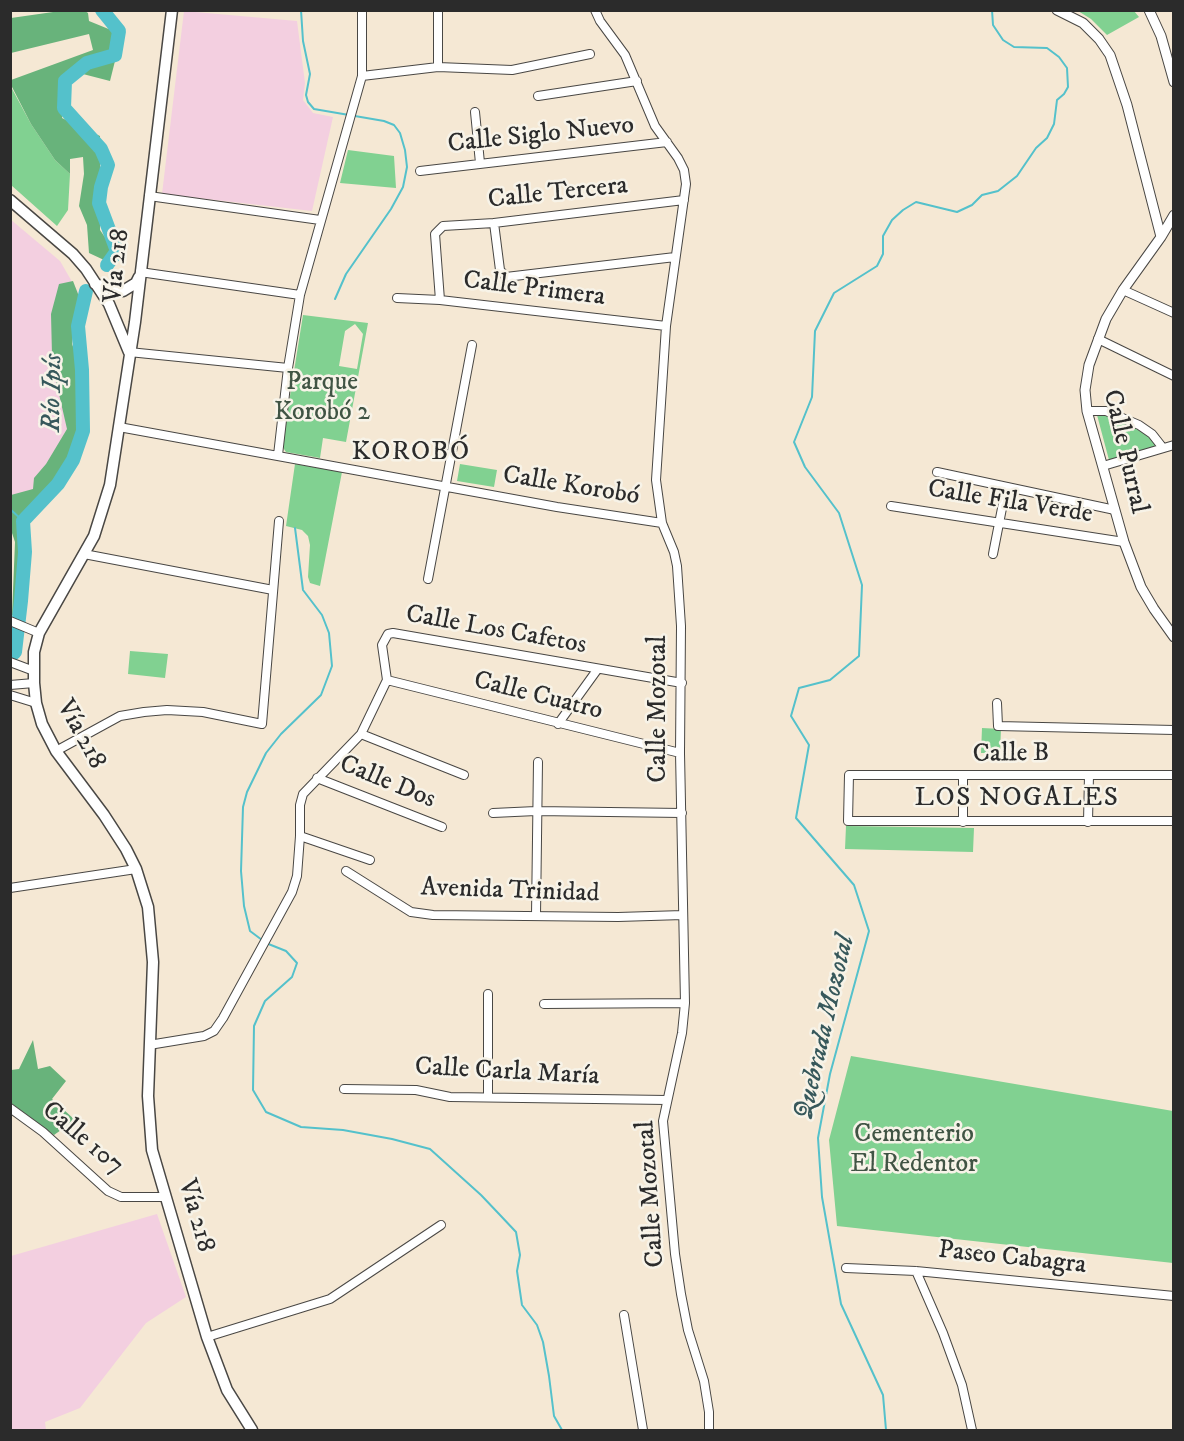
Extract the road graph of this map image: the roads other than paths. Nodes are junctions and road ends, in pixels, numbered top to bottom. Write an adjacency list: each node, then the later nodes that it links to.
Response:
1 (172, 10): 17 (main road, Vía 218)
2 (362, 10): 9 (street)
3 (438, 10): 8 (street)
4 (595, 10): 11 (street, Calle Mozotal)
5 (1057, 10): 23 (street)
6 (1149, 10): 10 (street)
7 (590, 54): 8 (street)
8 (438, 67): 9 (street)
9 (362, 76): 21 (street)
10 (1173, 78)
11 (637, 81): 12 (street); 14 (street, Calle Mozotal)
12 (538, 96)
13 (475, 112): 15 (street)
14 (667, 142): 15 (street, Calle Siglo Nuevo); 19 (street, Calle Mozotal)
15 (480, 163): 16 (street, Calle Siglo Nuevo)
16 (420, 171)
17 (149, 196): 21 (street); 25 (main road, Vía 218)
18 (10, 200): 26 (main road)
19 (684, 200): 22 (street, Calle Tercera); 24 (street, Calle Mozotal)
20 (1173, 215): 23 (street, Calle Purral)
21 (320, 220): 28 (street)
22 (494, 223): 24 (street); 30 (street, Calle Tercera)
23 (1161, 237): 27 (street, Calle Purral)
24 (675, 257): 32 (street, Calle Mozotal)
25 (141, 272): 26 (main road); 28 (street); 35 (main road, Vía 218)
26 (95, 284): 35 (main road)
27 (1123, 290): 31 (street); 33 (street, Calle Purral)
28 (300, 295): 36 (street)
29 (397, 298): 30 (street, Calle Primera)
30 (440, 300): 32 (street, Calle Primera)
31 (1173, 313)
32 (666, 326): 51 (street, Calle Mozotal)
33 (1098, 339): 37 (street); 38 (street, Calle Purral)
34 (472, 345): 45 (street)
35 (129, 352): 36 (street); 39 (main road, Vía 218)
36 (288, 368): 42 (street)
37 (1173, 376)
38 (1088, 411): 41 (street); 43 (street, Calle Purral)
39 (119, 427): 42 (street, Calle Korobó); 53 (main road, Vía 218)
40 (1173, 445): 41 (street)
41 (1163, 448): 43 (street)
42 (278, 455): 45 (street, Calle Korobó)
43 (1103, 466): 48 (street, Calle Purral)
44 (937, 472): 48 (street)
45 (445, 487): 51 (street, Calle Korobó); 55 (street)
46 (1005, 493): 50 (street)
47 (891, 506): 50 (street, Calle Fila Verde)
48 (1114, 510): 52 (street, Calle Purral)
49 (279, 521): 56 (street)
50 (999, 522): 52 (street, Calle Fila Verde); 54 (street)
51 (662, 523): 65 (street, Calle Mozotal)
52 (1124, 542): 59 (street, Calle Purral)
53 (84, 554): 56 (street); 58 (main road, Vía 218)
54 (993, 554)
55 (428, 579)
56 (273, 590): 73 (street)
57 (10, 621): 58 (street)
58 (39, 633): 62 (main road, Vía 218)
59 (1173, 637)
60 (12, 663): 62 (street)
61 (597, 670): 63 (street, Calle Los Cafetos); 65 (street, Calle Los Cafetos); 70 (street)
62 (34, 671): 64 (main road, Vía 218)
63 (387, 680): 70 (street, Calle Cuatro); 72 (street)
64 (34, 683): 66 (street); 68 (main road, Vía 218)
65 (682, 683): 74 (street, Calle Mozotal)
66 (10, 685)
67 (10, 695): 68 (street)
68 (36, 703): 73 (main road, Vía 218)
69 (997, 703): 71 (street)
70 (558, 724): 74 (street, Calle Cuatro)
71 (1173, 730)
72 (361, 734): 76 (street); 80 (street)
73 (56, 751): 90 (main road, Vía 218)
74 (680, 753): 83 (street, Calle Mozotal)
75 (538, 762): 81 (street)
76 (464, 775)
77 (1089, 775): 78 (street, Calle B); 79 (street, Calle B); 86 (street)
78 (1173, 775)
79 (963, 776): 85 (street); 85 (street, Calle B)
80 (317, 778): 87 (street, Calle Dos); 88 (street)
81 (536, 811): 82 (street); 83 (street); 93 (street)
82 (493, 813)
83 (682, 813): 94 (street, Calle Mozotal)
84 (1173, 821): 86 (street)
85 (963, 822): 86 (street)
86 (1088, 822)
87 (442, 828)
88 (300, 836): 89 (street); 98 (street)
89 (370, 860)
90 (135, 869): 92 (street); 98 (main road, Vía 218)
91 (346, 871): 93 (street, Avenida Trinidad)
92 (10, 888)
93 (536, 915): 94 (street, Avenida Trinidad)
94 (683, 915): 96 (street, Calle Mozotal)
95 (488, 994): 100 (street)
96 (685, 1003): 97 (street); 101 (street, Calle Mozotal)
97 (544, 1004)
98 (149, 1045): 103 (main road, Vía 218)
99 (344, 1089): 100 (street, Calle Carla María)
100 (488, 1097): 101 (street, Calle Carla María)
101 (667, 1100): 112 (street, Calle Mozotal)
102 (10, 1108): 103 (street, Calle 107)
103 (165, 1197): 109 (main road, Vía 218)
104 (441, 1225): 109 (street)
105 (846, 1268): 106 (street, Paseo Cabagra)
106 (916, 1271): 107 (street, Paseo Cabagra); 113 (street)
107 (1173, 1296)
108 (624, 1315): 111 (street)
109 (207, 1337): 110 (main road, Vía 218)
110 (252, 1431)
111 (643, 1431)
112 (709, 1431)
113 (972, 1431)

